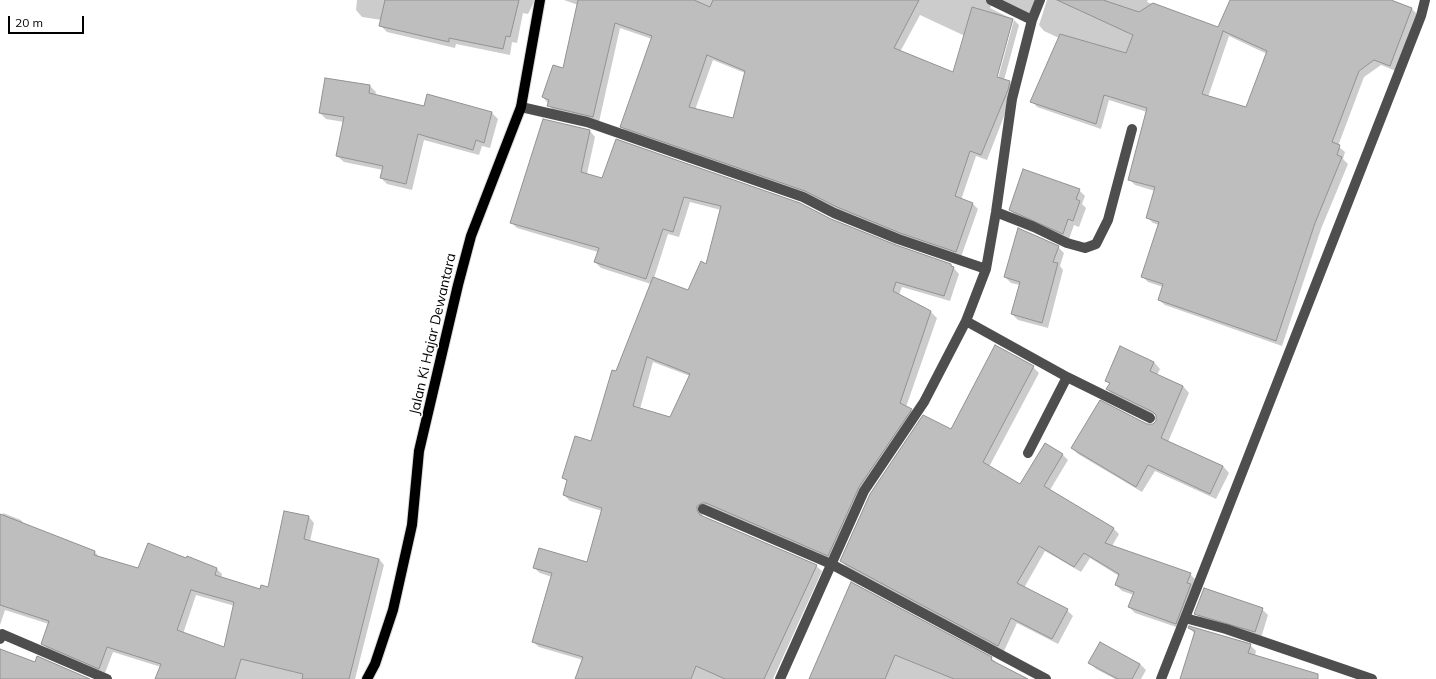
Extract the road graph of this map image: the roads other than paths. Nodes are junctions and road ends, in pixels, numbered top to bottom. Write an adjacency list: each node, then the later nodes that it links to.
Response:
1 (540, 0): 6 (main road, Jalan Ki Hajar Dewantara)
2 (991, 0): 5 (street)
3 (1040, 0): 5 (street)
4 (1425, 0): 16 (street)
5 (1032, 20): 8 (street)
6 (521, 107): 9 (street); 19 (main road, Jalan Ki Hajar Dewantara)
7 (1132, 129): 8 (street)
8 (996, 212): 9 (street)
9 (986, 269): 10 (street)
10 (966, 321): 11 (street); 15 (street)
11 (1067, 377): 12 (street); 13 (street)
12 (1150, 418)
13 (1028, 453)
14 (704, 509): 15 (street)
15 (831, 564): 20 (street); 21 (street)
16 (1185, 618): 22 (street); 23 (street)
17 (1, 636): 18 (street)
18 (107, 679)
19 (367, 679)
20 (780, 679)
21 (1046, 679)
22 (1161, 679)
23 (1372, 679)

